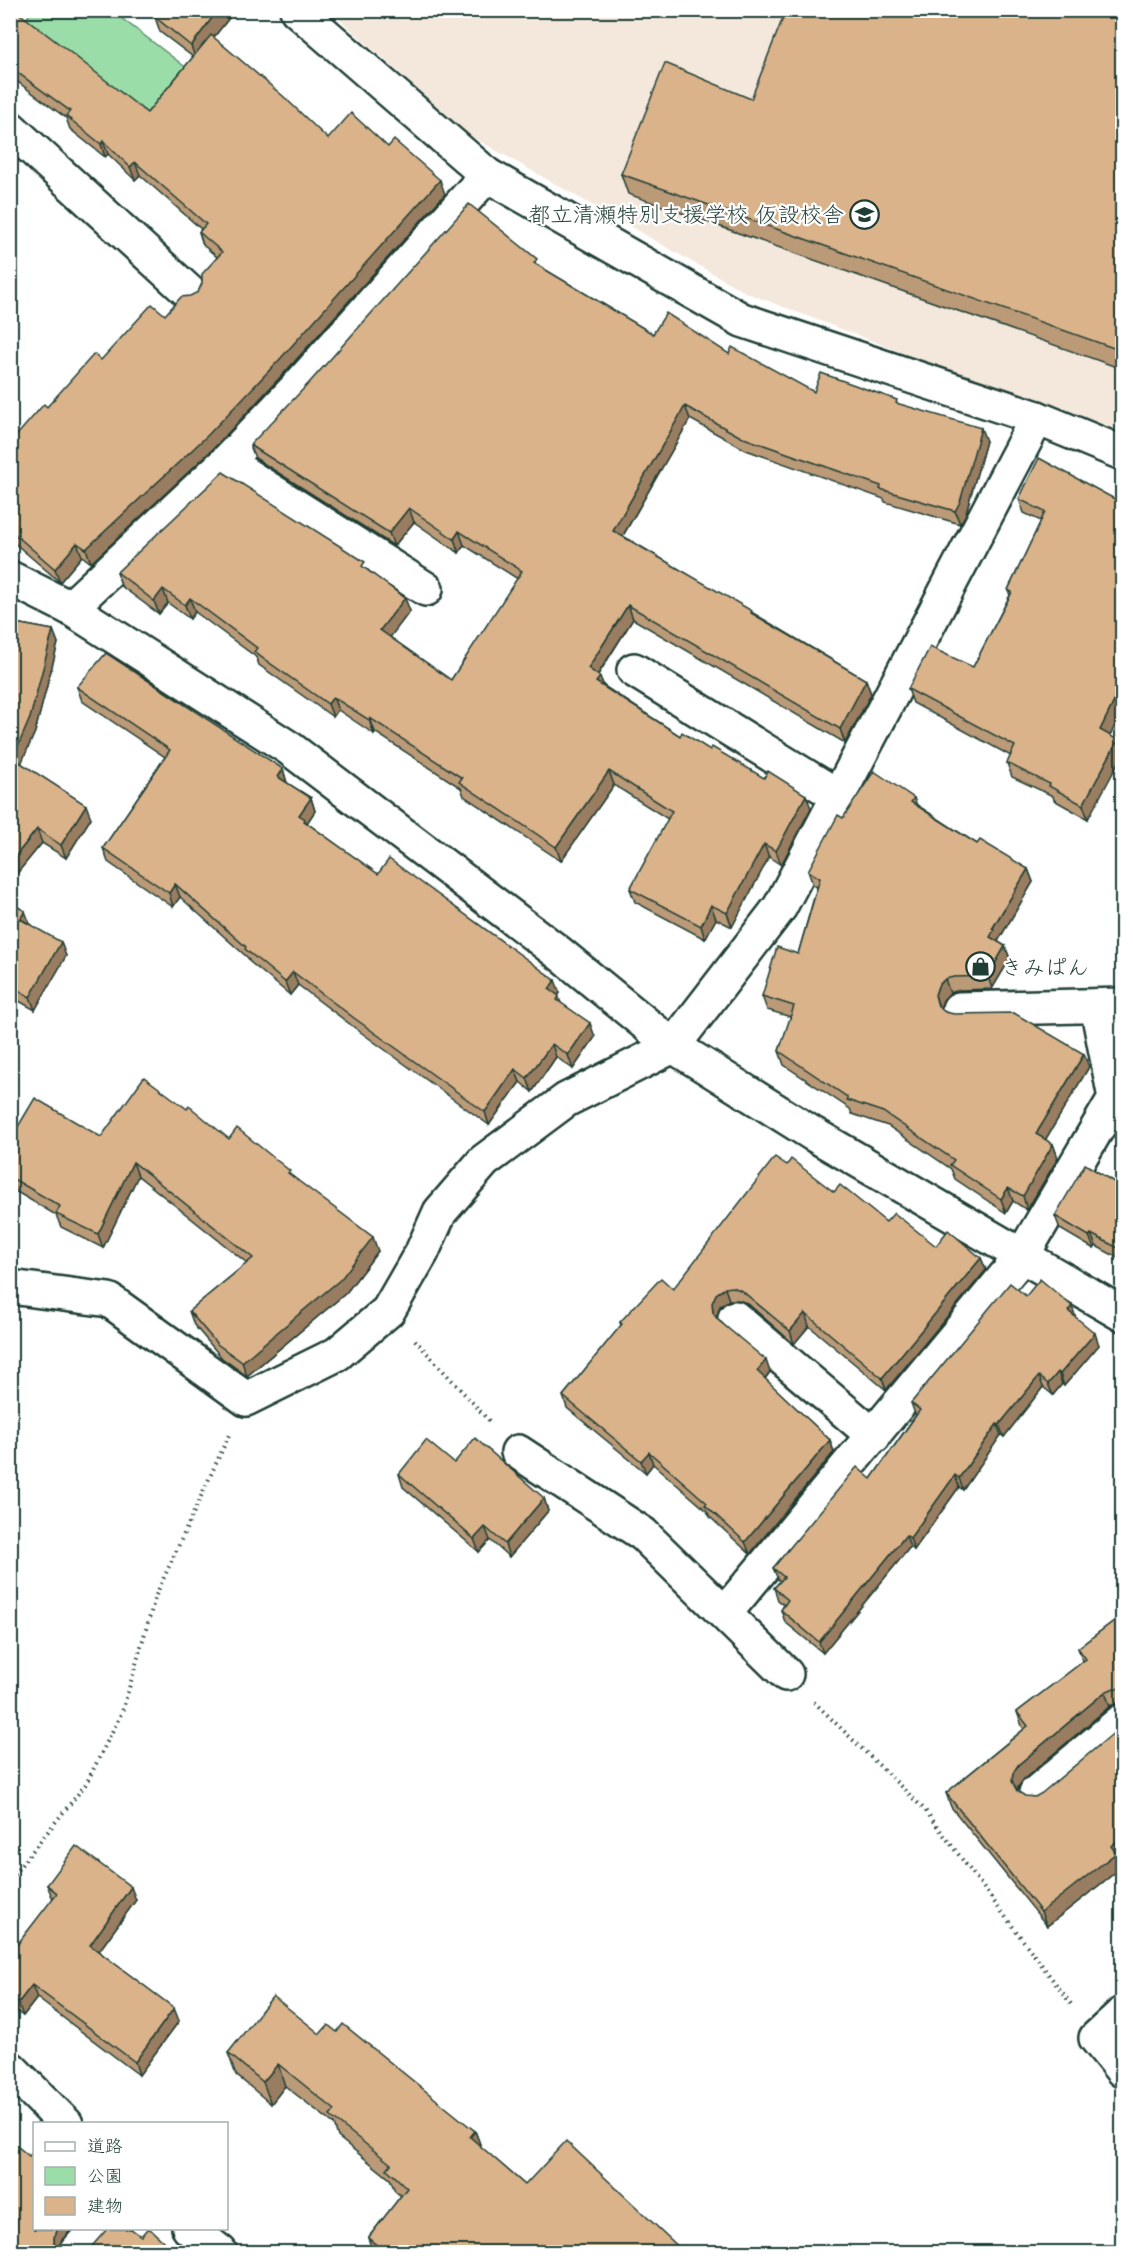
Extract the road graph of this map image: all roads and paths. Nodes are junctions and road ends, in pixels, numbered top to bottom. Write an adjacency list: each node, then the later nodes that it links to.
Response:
1 (297, 10): 3 (street)
2 (10, 128): 4 (street)
3 (487, 175): 5 (street); 7 (street)
4 (189, 292)
5 (1037, 418): 6 (street); 12 (street)
6 (1122, 453)
7 (226, 462): 9 (street); 10 (street)
8 (10, 578): 10 (street)
9 (426, 589)
10 (70, 608): 15 (street)
11 (634, 670): 12 (street)
12 (838, 796): 15 (street)
13 (1110, 1006): 14 (street); 16 (street)
14 (959, 1009)
15 (673, 1046): 16 (street); 18 (street)
16 (1022, 1256): 19 (street); 22 (street)
17 (10, 1289): 21 (street)
18 (388, 1311): 21 (street); 23 (path)
19 (1122, 1314)
20 (735, 1318): 22 (street)
21 (246, 1399): 28 (path)
22 (874, 1436): 24 (street)
23 (518, 1452): 24 (street)
24 (725, 1613): 25 (street)
25 (786, 1674): 30 (path)
26 (1122, 1721): 27 (street)
27 (1036, 1793)
28 (10, 1880)
29 (1122, 2014): 30 (street)
30 (1096, 2038): 32 (street)
31 (10, 2068): 33 (street)
32 (1122, 2070)
33 (64, 2122)
34 (96, 2230): 36 (street)
35 (190, 2230): 37 (street)
36 (76, 2253)
37 (220, 2253)

